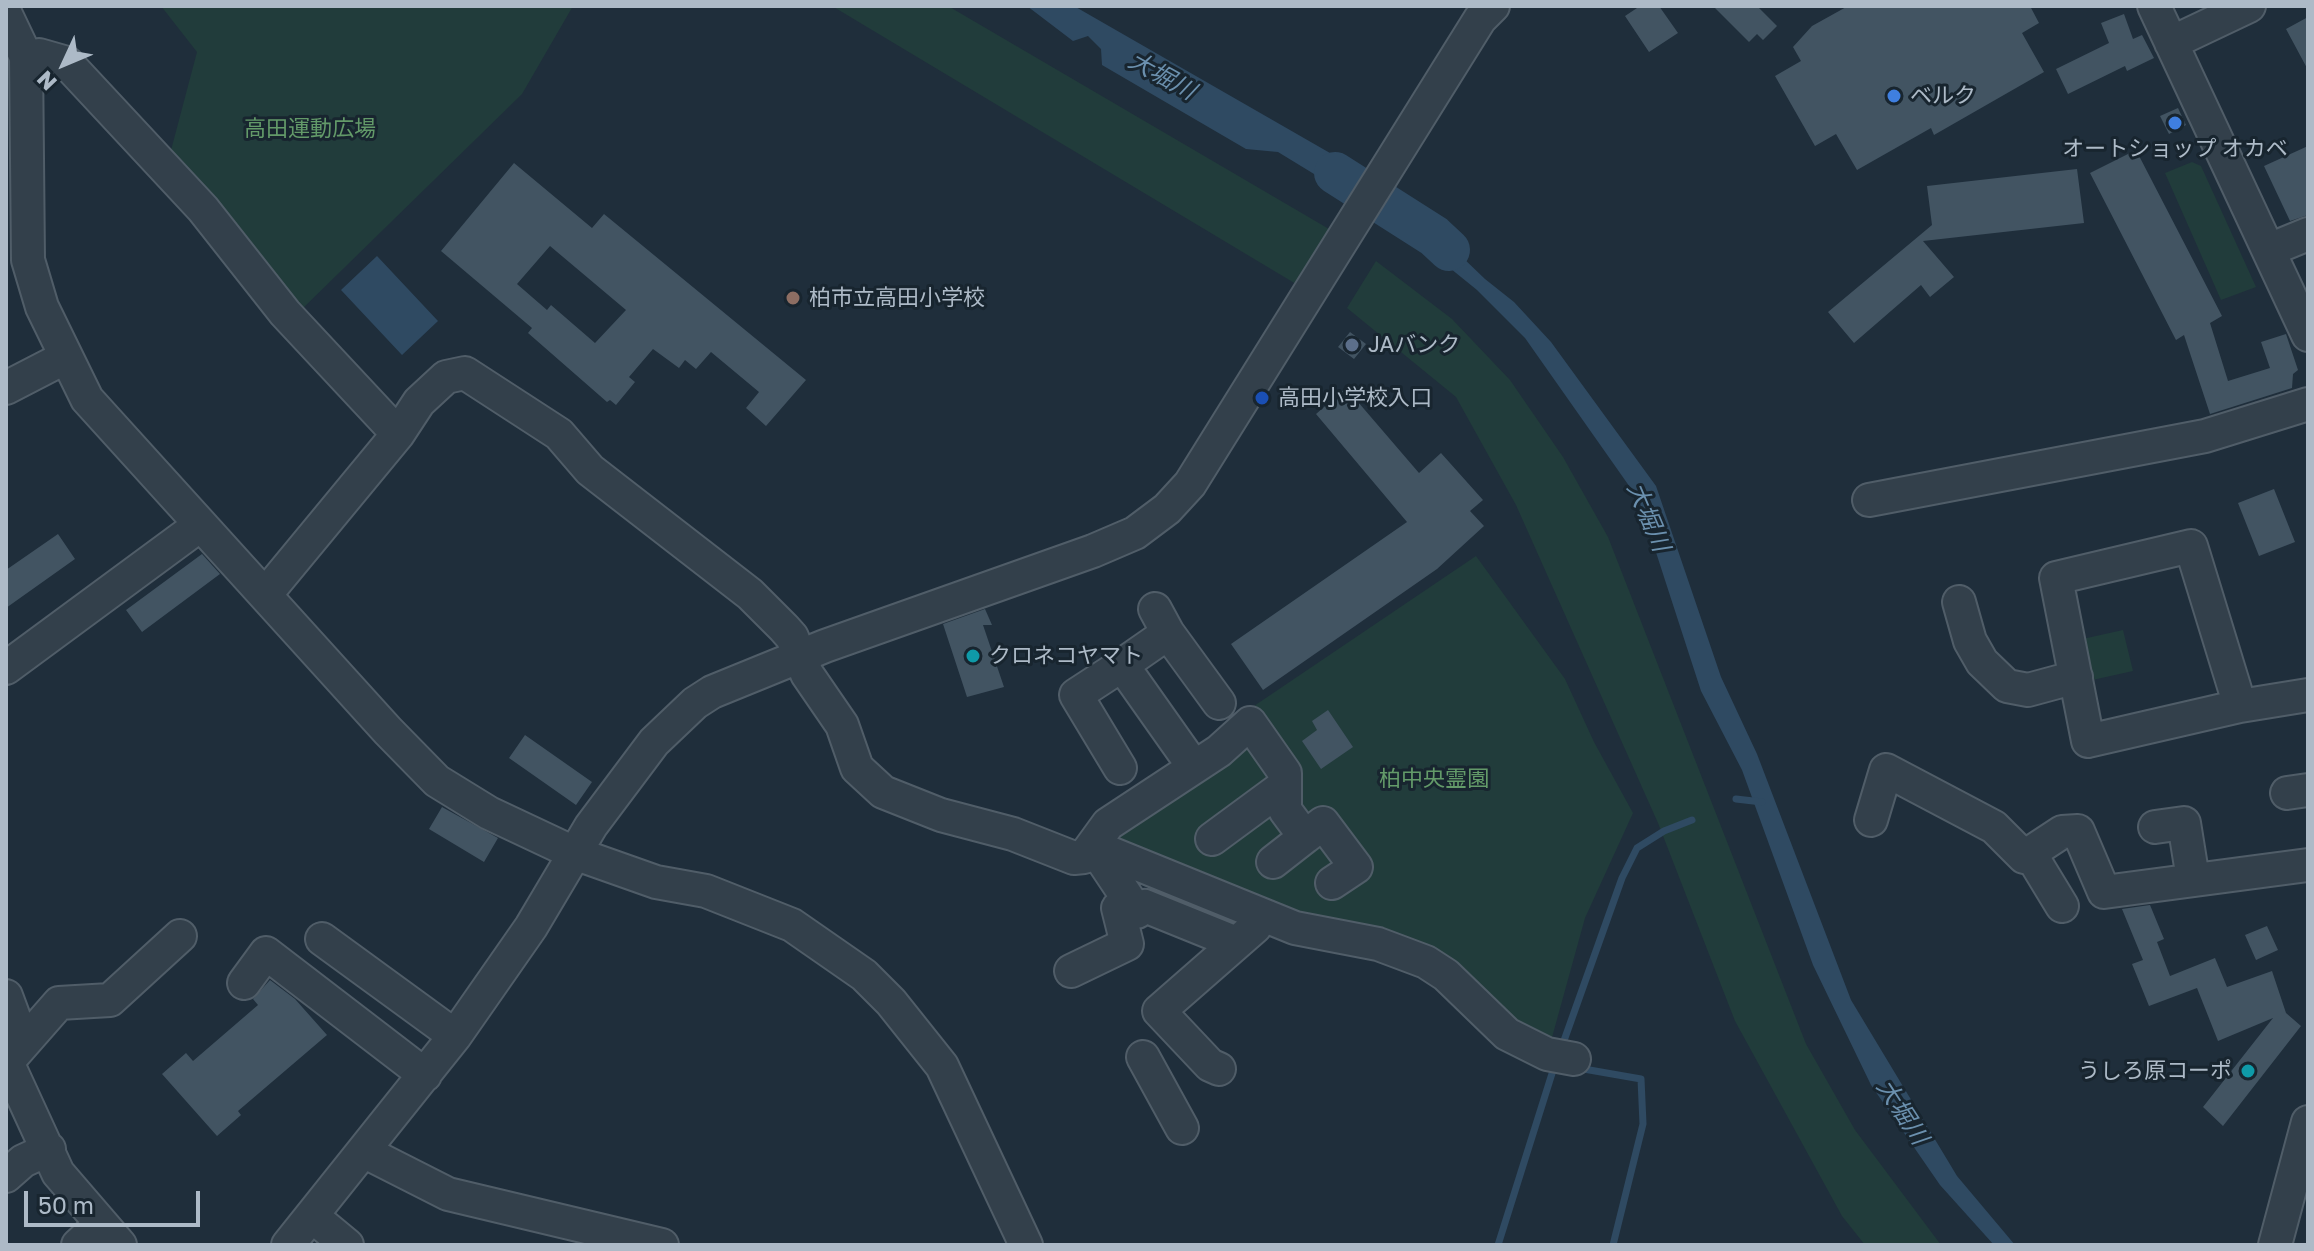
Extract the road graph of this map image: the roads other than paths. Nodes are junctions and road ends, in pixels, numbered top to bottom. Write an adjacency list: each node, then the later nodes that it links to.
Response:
1 (1493, 6): 18 (street)
2 (2154, 6): 5 (street)
3 (2249, 6): 5 (street)
4 (6, 15): 6 (street)
5 (2171, 43): 8 (street)
6 (26, 57): 10 (street); 13 (street)
7 (2308, 234): 8 (street)
8 (2269, 250): 9 (street)
9 (2308, 335)
10 (64, 358): 11 (street); 15 (street)
11 (6, 388)
12 (2308, 404): 14 (street)
13 (398, 434): 16 (street); 18 (street)
14 (1869, 500)
15 (200, 525): 16 (street); 20 (street)
16 (265, 595): 33 (street)
17 (1959, 602): 21 (street)
18 (799, 656): 32 (street); 33 (street)
19 (1122, 665): 23 (street); 25 (street); 26 (street)
20 (6, 668)
21 (2076, 677): 24 (street); 24 (street)
22 (2308, 695): 24 (street)
23 (1219, 703)
24 (2240, 706)
25 (1194, 767): 27 (street); 32 (street)
26 (1120, 768)
27 (1284, 786): 30 (street); 31 (street)
28 (1871, 820): 34 (street)
29 (2155, 827): 37 (street)
30 (1305, 837): 35 (street); 38 (street)
31 (1212, 839)
32 (1093, 846): 39 (street); 48 (street)
33 (574, 853): 46 (street); 64 (street)
34 (2031, 855): 37 (street); 40 (street)
35 (1273, 862)
36 (2308, 865): 37 (street)
37 (2193, 879)
38 (1332, 883)
39 (1133, 906): 43 (street); 47 (street)
40 (2062, 906)
41 (180, 936): 49 (street)
42 (322, 939): 46 (street)
43 (1071, 971)
44 (244, 983): 51 (street)
45 (6, 996): 49 (street)
46 (455, 1036): 51 (street)
47 (1193, 1046): 50 (street); 54 (street)
48 (1561, 1057)
49 (6, 1062): 52 (street)
50 (1219, 1069)
51 (425, 1075): 56 (street)
52 (19, 1118): 55 (street)
53 (2308, 1122): 65 (street)
54 (1182, 1128)
55 (49, 1149): 57 (street); 60 (street)
56 (366, 1149): 58 (street); 59 (street)
57 (6, 1176)
58 (312, 1216): 61 (street); 62 (street)
59 (549, 1232): 63 (street)
60 (100, 1238)
61 (288, 1245)
62 (347, 1245)
63 (662, 1245)
64 (1026, 1245)
65 (2275, 1245)

